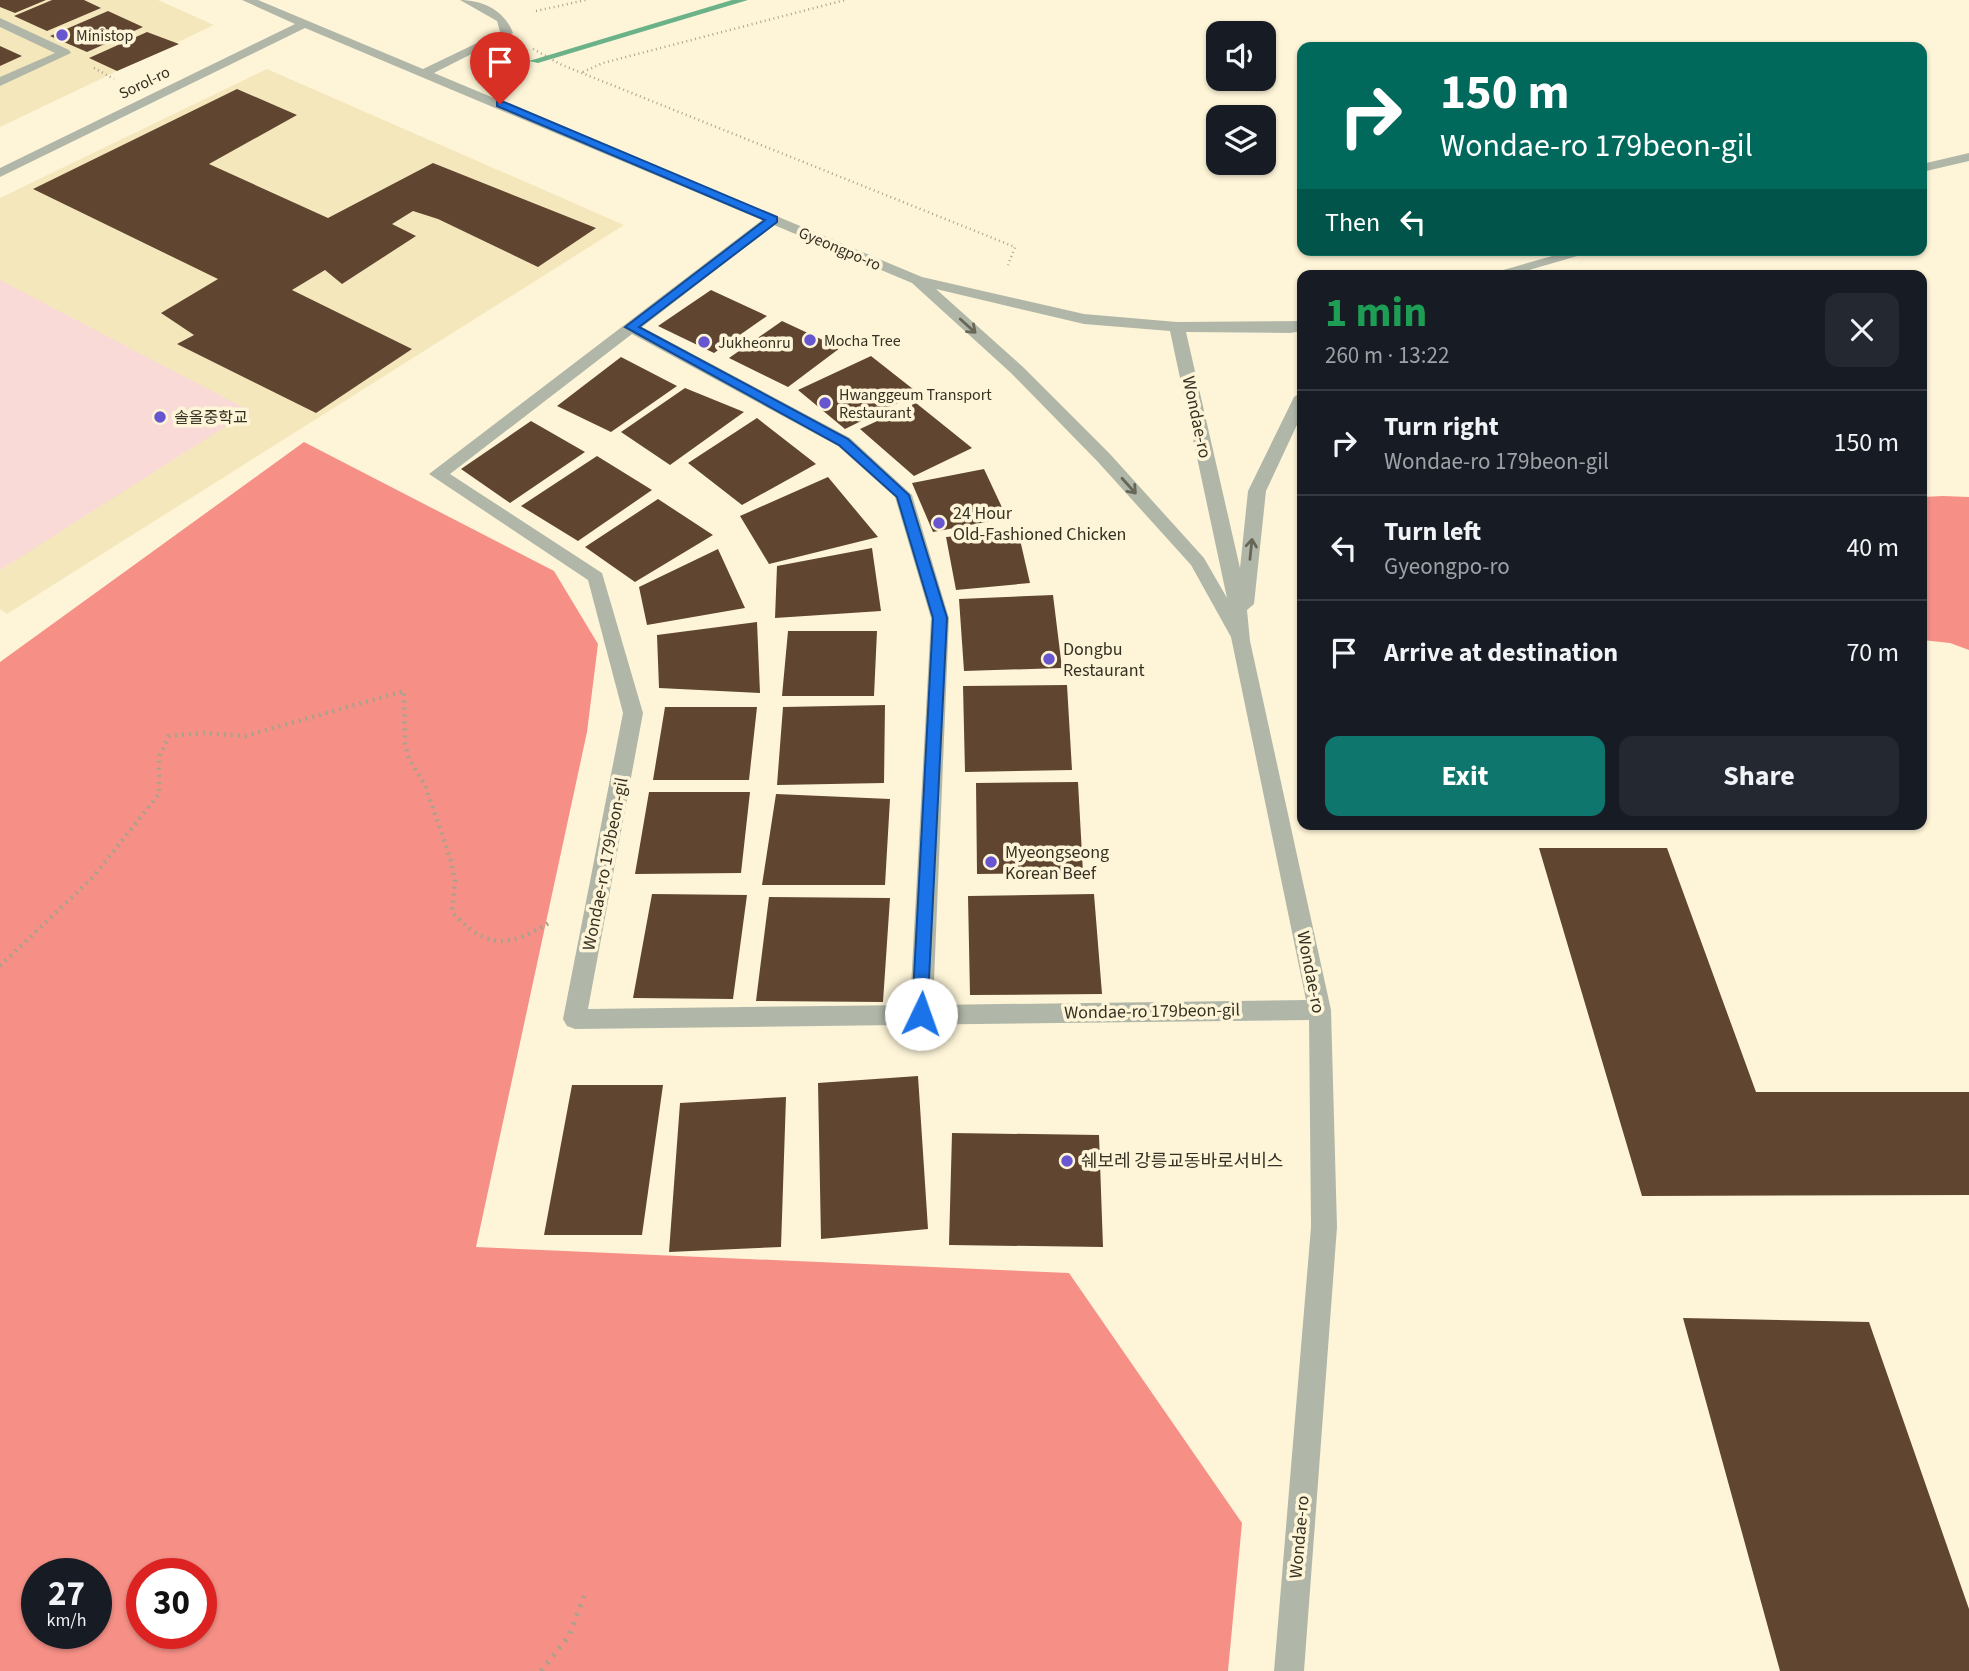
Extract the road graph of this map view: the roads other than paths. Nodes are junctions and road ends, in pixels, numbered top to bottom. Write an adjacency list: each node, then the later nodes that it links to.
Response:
1 (248, 0): 4 (street, Gyeongpo-ro)
2 (466, 0): 5 (street)
3 (0, 22): 6 (street)
4 (304, 24): 5 (street, Gyeongpo-ro); 9 (street, Sorol-ro)
5 (426, 72): 10 (street, Gyeongpo-ro)
6 (0, 82)
7 (1969, 157): 8 (street)
8 (1927, 167)
9 (0, 173)
10 (773, 219): 13 (street, Gyeongpo-ro); 14 (street, Wondae-ro 179beon-gil)
11 (1568, 256): 12 (street)
12 (1514, 270)
13 (917, 280): 15 (street, Gyeongpo-ro); 18 (street, one-way to 18)
14 (631, 327): 20 (street); 20 (street, Wondae-ro 179beon-gil)
15 (1177, 327): 16 (street, Gyeongpo-ro); 18 (street, Wondae-ro)
16 (1297, 327)
17 (1297, 407): 18 (street, one-way to 17)
18 (1241, 641): 19 (street, Wondae-ro)
19 (1320, 1010): 20 (street, Wondae-ro 179beon-gil); 21 (street, Wondae-ro)
20 (921, 1014)
21 (1289, 1671)

